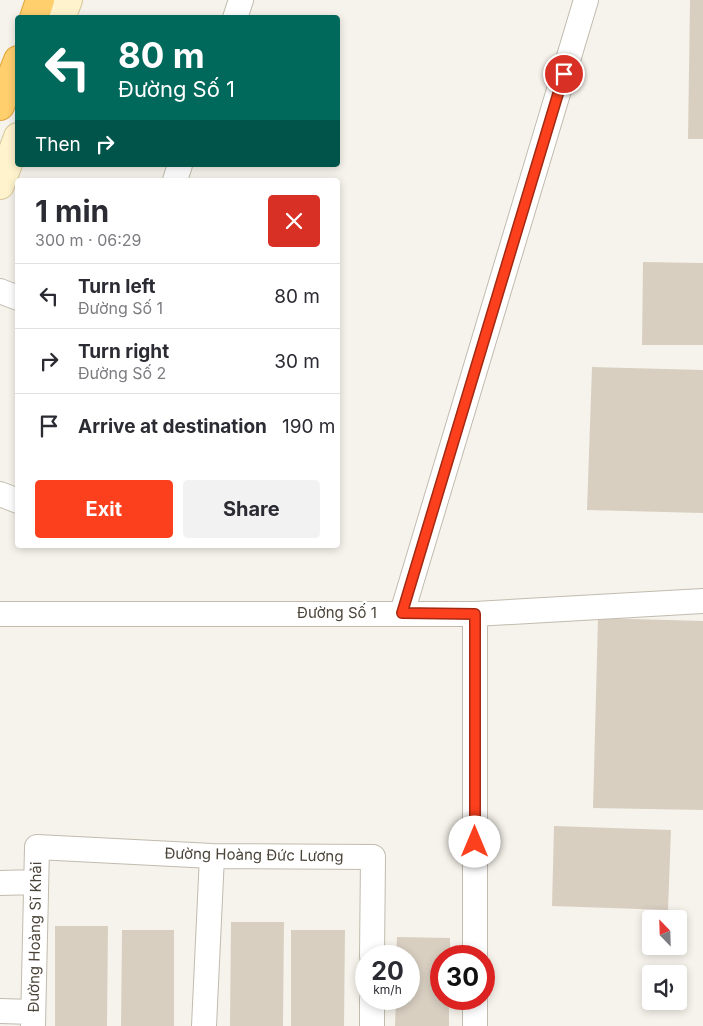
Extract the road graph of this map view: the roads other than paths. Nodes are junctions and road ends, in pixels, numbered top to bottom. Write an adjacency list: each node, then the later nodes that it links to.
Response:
1 (40, 0): 5 (highway)
2 (68, 0): 6 (street)
3 (241, 0): 7 (street)
4 (586, 0): 17 (street)
5 (35, 15)
6 (62, 15)
7 (236, 15)
8 (15, 68): 9 (highway)
9 (0, 106)
10 (15, 145): 11 (street)
11 (0, 185)
12 (0, 291): 13 (street)
13 (15, 297)
14 (0, 494): 15 (street)
15 (15, 499)
16 (703, 601): 19 (street, Đường Số 1)
17 (402, 613): 18 (street, Đường Số 1); 19 (street, Đường Số 1)
18 (0, 614)
19 (475, 614): 25 (street)
20 (37, 847): 21 (street, Đường Hoàng Đức Lương); 22 (street, Đường Hoàng Sĩ Khải)
21 (212, 856): 24 (street, Đường Hoàng Đức Lương); 30 (street)
22 (36, 882): 23 (street); 29 (street, Đường Hoàng Sĩ Khải)
23 (0, 883)
24 (372, 945)
25 (475, 945)
26 (372, 1010): 31 (street)
27 (475, 1010): 32 (street)
28 (0, 1011): 29 (street)
29 (33, 1019)
30 (204, 1026)
31 (372, 1026)
32 (475, 1026)

